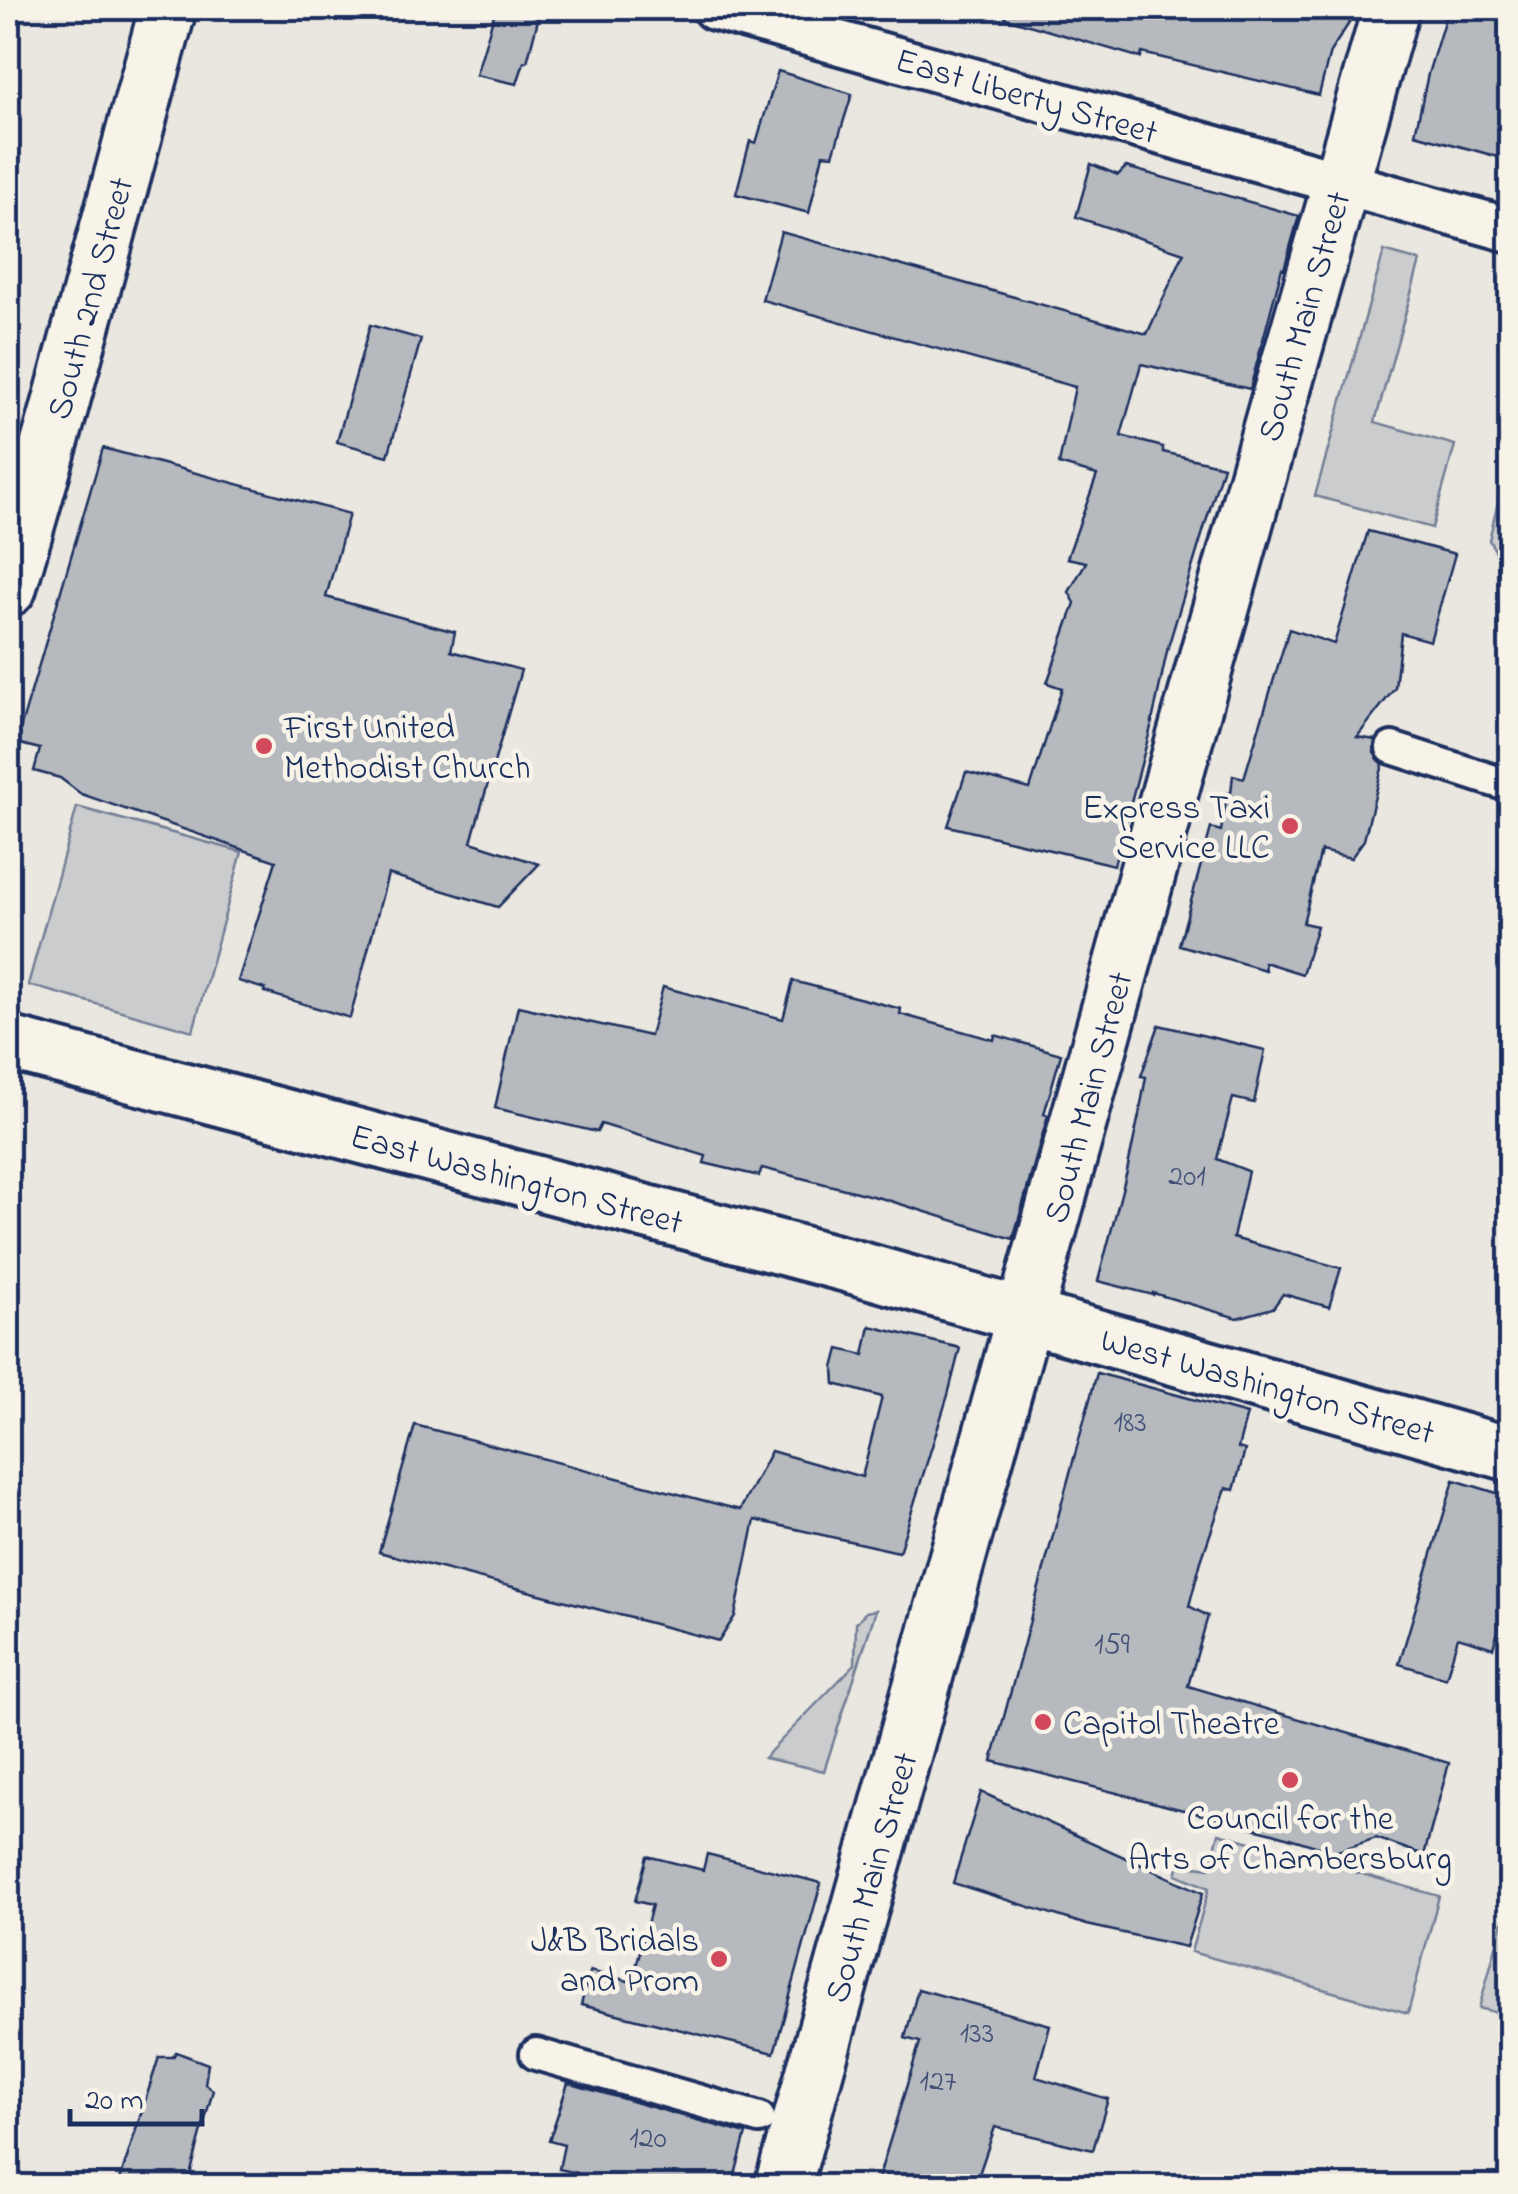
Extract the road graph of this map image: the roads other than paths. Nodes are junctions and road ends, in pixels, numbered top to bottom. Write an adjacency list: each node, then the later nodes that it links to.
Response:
1 (168, 8): 6 (main road, South 2nd Street)
2 (714, 8): 4 (street, East Liberty Street)
3 (1390, 8): 4 (main road, South Main Street)
4 (1341, 182): 5 (street, East Liberty Street); 10 (main road, South Main Street)
5 (1510, 230)
6 (8, 588)
7 (1392, 748): 8 (street)
8 (1510, 786)
9 (8, 1043): 10 (street, East Washington Street)
10 (1026, 1318): 11 (street, West Washington Street); 14 (main road, South Main Street)
11 (1510, 1454)
12 (536, 2054): 13 (street)
13 (759, 2118)
14 (783, 2186)

